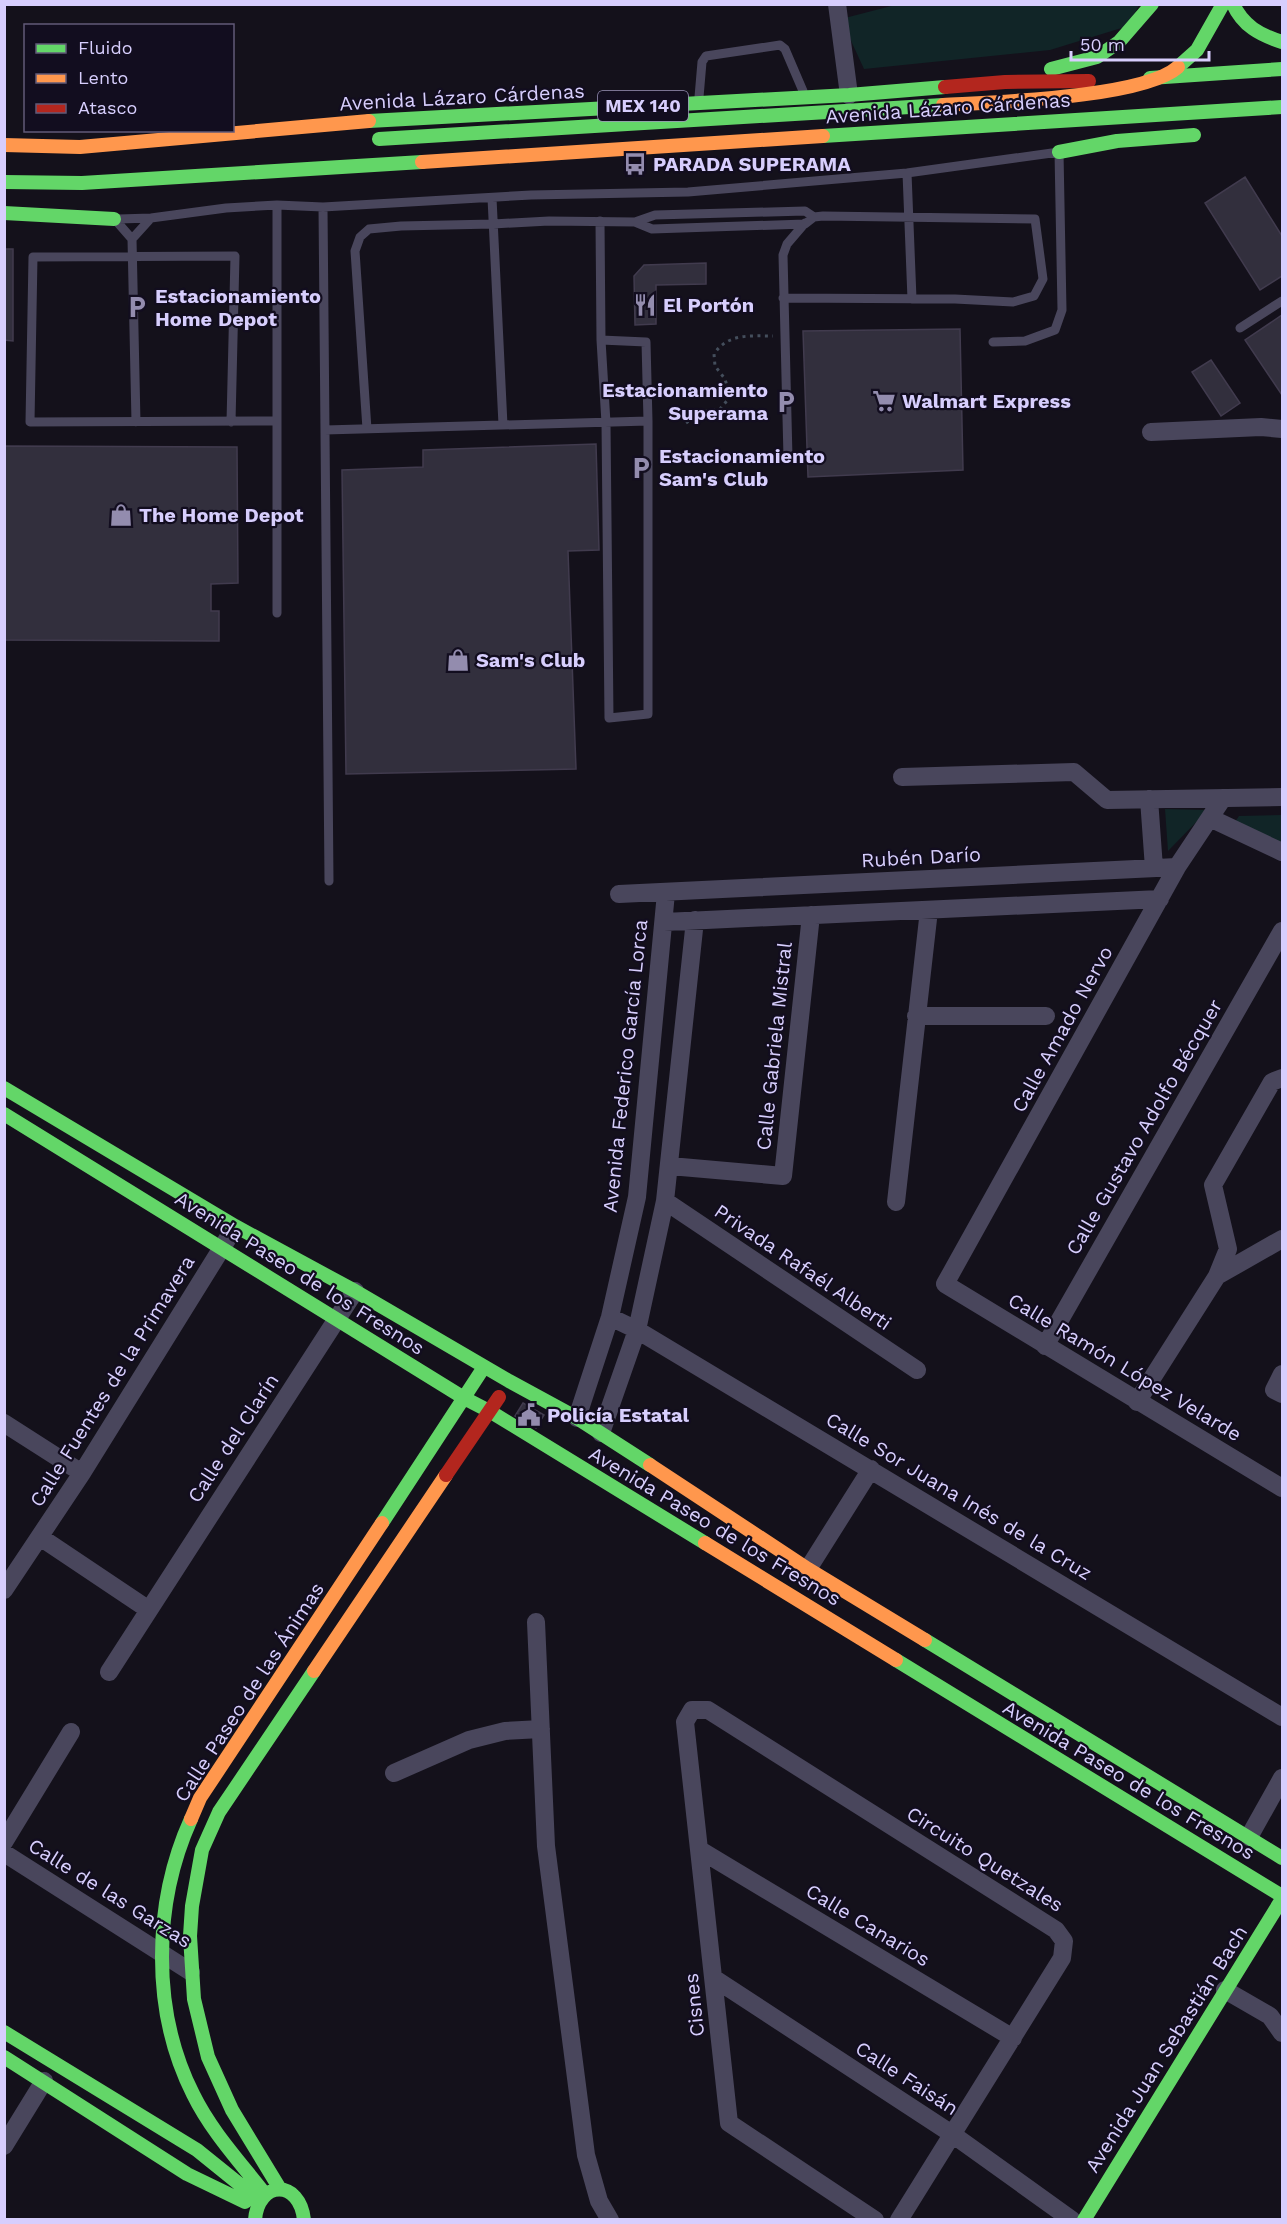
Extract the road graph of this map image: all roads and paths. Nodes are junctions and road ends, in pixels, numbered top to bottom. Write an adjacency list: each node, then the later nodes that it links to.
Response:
1 (837, 4): 8 (street)
2 (1152, 4): 7 (main road)
3 (1223, 4): 13 (main road, bridge)
4 (1233, 4): 5 (main road)
5 (1282, 42)
6 (1282, 69): 7 (main road, Avenida Lázaro Cárdenas / MEX 140)
7 (1005, 82): 8 (main road, Avenida Lázaro Cárdenas / MEX 140)
8 (849, 95): 9 (main road, Avenida Lázaro Cárdenas / MEX 140)
9 (805, 96): 10 (main road, Avenida Lázaro Cárdenas / MEX 140); 10 (lane)
10 (699, 102): 14 (main road, Avenida Lázaro Cárdenas / MEX 140)
11 (1282, 107): 18 (main road, Avenida Lázaro Cárdenas / MEX 140)
12 (1207, 134): 15 (main road)
13 (374, 140)
14 (4, 145)
15 (1059, 152): 17 (lane); 41 (lane)
16 (288, 156): 18 (main road)
17 (907, 173): 20 (lane); 27 (lane)
18 (202, 176): 19 (main road, Avenida Lázaro Cárdenas / MEX 140)
19 (4, 182)
20 (492, 198): 22 (lane); 31 (lane)
21 (278, 205): 22 (lane); 25 (lane); 42 (lane)
22 (323, 207): 51 (lane)
23 (805, 211): 26 (lane); 30 (lane); 32 (lane)
24 (4, 213): 28 (main road)
25 (151, 218): 28 (lane); 33 (lane)
26 (814, 218): 27 (lane); 32 (lane)
27 (909, 218): 36 (lane); 36 (lane)
28 (114, 219): 33 (lane)
29 (600, 221): 30 (lane); 31 (lane); 40 (lane)
30 (635, 222): 32 (lane)
31 (493, 224): 48 (lane); 49 (lane)
32 (806, 224): 35 (lane)
33 (132, 239): 34 (lane)
34 (133, 255): 44 (lane); 44 (lane); 45 (lane)
35 (783, 298): 36 (lane); 39 (lane)
36 (912, 299)
37 (1282, 301): 38 (lane)
38 (1240, 328)
39 (784, 336): 47 (path); 53 (lane)
40 (601, 340): 43 (lane); 46 (lane)
41 (993, 342)
42 (276, 421): 45 (lane); 54 (lane)
43 (648, 421): 46 (lane); 46 (lane)
44 (136, 422): 45 (lane)
45 (231, 422)
46 (606, 423): 48 (lane)
47 (686, 423)
48 (504, 425): 49 (lane)
49 (368, 429): 51 (lane)
50 (1282, 429): 52 (street)
51 (325, 430): 63 (lane)
52 (1151, 432)
53 (788, 458)
54 (277, 613)
55 (902, 777): 57 (street)
56 (1282, 797): 58 (street)
57 (1149, 798): 58 (street); 62 (street)
58 (1223, 798): 59 (street, Calle Amado Nervo)
59 (1210, 818): 60 (street); 61 (street, Calle Amado Nervo)
60 (1282, 852)
61 (1177, 867): 62 (street, Rubén Darío); 66 (street, Calle Amado Nervo)
62 (1154, 868): 64 (street, Rubén Darío)
63 (329, 880)
64 (666, 893): 65 (street, Rubén Darío); 70 (street, Avenida Federico García Lorca)
65 (619, 894)
66 (1160, 899): 67 (street); 84 (street, Calle Amado Nervo)
67 (929, 910): 68 (street); 72 (street)
68 (811, 915): 69 (street); 77 (street, Calle Gabriela Mistral)
69 (695, 920): 70 (street); 77 (street)
70 (664, 922): 86 (street, Avenida Federico García Lorca)
71 (1282, 931): 89 (street, Calle Gustavo Adolfo Bécquer)
72 (916, 1016): 73 (street); 79 (street)
73 (1046, 1016)
74 (1282, 1078): 83 (street)
75 (4, 1088): 80 (main road, Avenida Paseo de los Fresnos)
76 (4, 1114): 82 (main road, Avenida Paseo de los Fresnos)
77 (670, 1166): 78 (street)
78 (665, 1201): 88 (street); 91 (street, Privada Rafaél Alberti)
79 (896, 1202)
80 (235, 1226): 82 (street, Calle Fuentes de la Primavera); 85 (main road, Avenida Paseo de los Fresnos)
81 (1282, 1239): 83 (street)
82 (223, 1247): 87 (main road, Avenida Paseo de los Fresnos); 102 (street, Calle Fuentes de la Primavera)
83 (1217, 1276): 96 (street)
84 (945, 1284): 89 (street, Calle Ramón López Velarde)
85 (355, 1291): 87 (street, Calle del Clarín); 90 (main road, Avenida Paseo de los Fresnos)
86 (610, 1317): 88 (street, Calle Sor Juana Inés de la Cruz); 98 (street, Avenida Federico García Lorca)
87 (338, 1318): 95 (main road, Avenida Paseo de los Fresnos); 108 (street, Calle del Clarín)
88 (637, 1330): 100 (street); 101 (street, Calle Sor Juana Inés de la Cruz)
89 (1045, 1346): 96 (street, Calle Ramón López Velarde)
90 (484, 1367): 93 (main road, Avenida Paseo de los Fresnos); 95 (main road, Calle Paseo de las Ánimas)
91 (917, 1370)
92 (1282, 1374): 94 (street)
93 (509, 1381): 97 (main road, Calle Paseo de las Ánimas); 98 (main road, Avenida Paseo de los Fresnos)
94 (1282, 1394)
95 (464, 1398): 97 (main road, Avenida Paseo de los Fresnos); 123 (main road, Calle Paseo de las Ánimas)
96 (1137, 1402): 103 (street, Calle Ramón López Velarde)
97 (490, 1412): 105 (main road, Avenida Paseo de los Fresnos); 124 (main road, Calle Paseo de las Ánimas)
98 (578, 1418): 100 (main road, Avenida Paseo de los Fresnos)
99 (4, 1423): 102 (street)
100 (601, 1433): 105 (main road, Avenida Paseo de los Fresnos)
101 (871, 1469): 106 (street); 112 (street, Calle Sor Juana Inés de la Cruz)
102 (82, 1473): 104 (street, Calle Fuentes de la Primavera)
103 (1282, 1488)
104 (40, 1538): 107 (street, Calle Fuentes de la Primavera); 108 (street)
105 (763, 1559): 106 (main road, Avenida Paseo de los Fresnos); 122 (main road, Avenida Paseo de los Fresnos)
106 (808, 1569): 117 (main road, Avenida Paseo de los Fresnos)
107 (4, 1590)
108 (149, 1610): 110 (street, Calle del Clarín)
109 (536, 1622): 113 (street)
110 (109, 1672)
111 (692, 1710): 119 (street, Cisnes); 129 (street, Circuito Quetzales)
112 (1282, 1717)
113 (541, 1729): 115 (street); 139 (street)
114 (71, 1732): 118 (street)
115 (394, 1773)
116 (1282, 1778): 117 (street)
117 (1249, 1837): 121 (main road, Avenida Paseo de los Fresnos)
118 (4, 1842)
119 (700, 1850): 125 (street, Cisnes); 129 (street, Calle Canarios)
120 (4, 1853): 123 (street, Calle de las Garzas)
121 (1282, 1858)
122 (1282, 1898): 126 (main road, Avenida Juan Sebastián Bach)
123 (163, 1953): 124 (street, Calle de las Garzas); 132 (main road, Calle Paseo de las Ánimas)
124 (191, 1972): 136 (main road, Calle Paseo de las Ánimas)
125 (715, 1979): 133 (street, Calle Faisán); 140 (street, Cisnes)
126 (1225, 1989): 128 (street); 143 (main road, Avenida Juan Sebastián Bach)
127 (4, 2032): 134 (main road)
128 (1282, 2033)
129 (1013, 2038): 133 (street, Circuito Quetzales)
130 (4, 2057): 131 (main road)
131 (44, 2081): 135 (street); 137 (main road)
132 (204, 2113): 134 (main road); 137 (main road, Calle Paseo de las Ánimas)
133 (952, 2134): 141 (street, Circuito Quetzales); 142 (street, Calle Faisán)
134 (173, 2136): 137 (main road)
135 (4, 2146)
136 (280, 2189): 137 (main road); 138 (main road)
137 (259, 2205)
138 (304, 2220)
139 (610, 2220)
140 (875, 2220)
141 (899, 2220)
142 (1072, 2220)
143 (1084, 2220)

